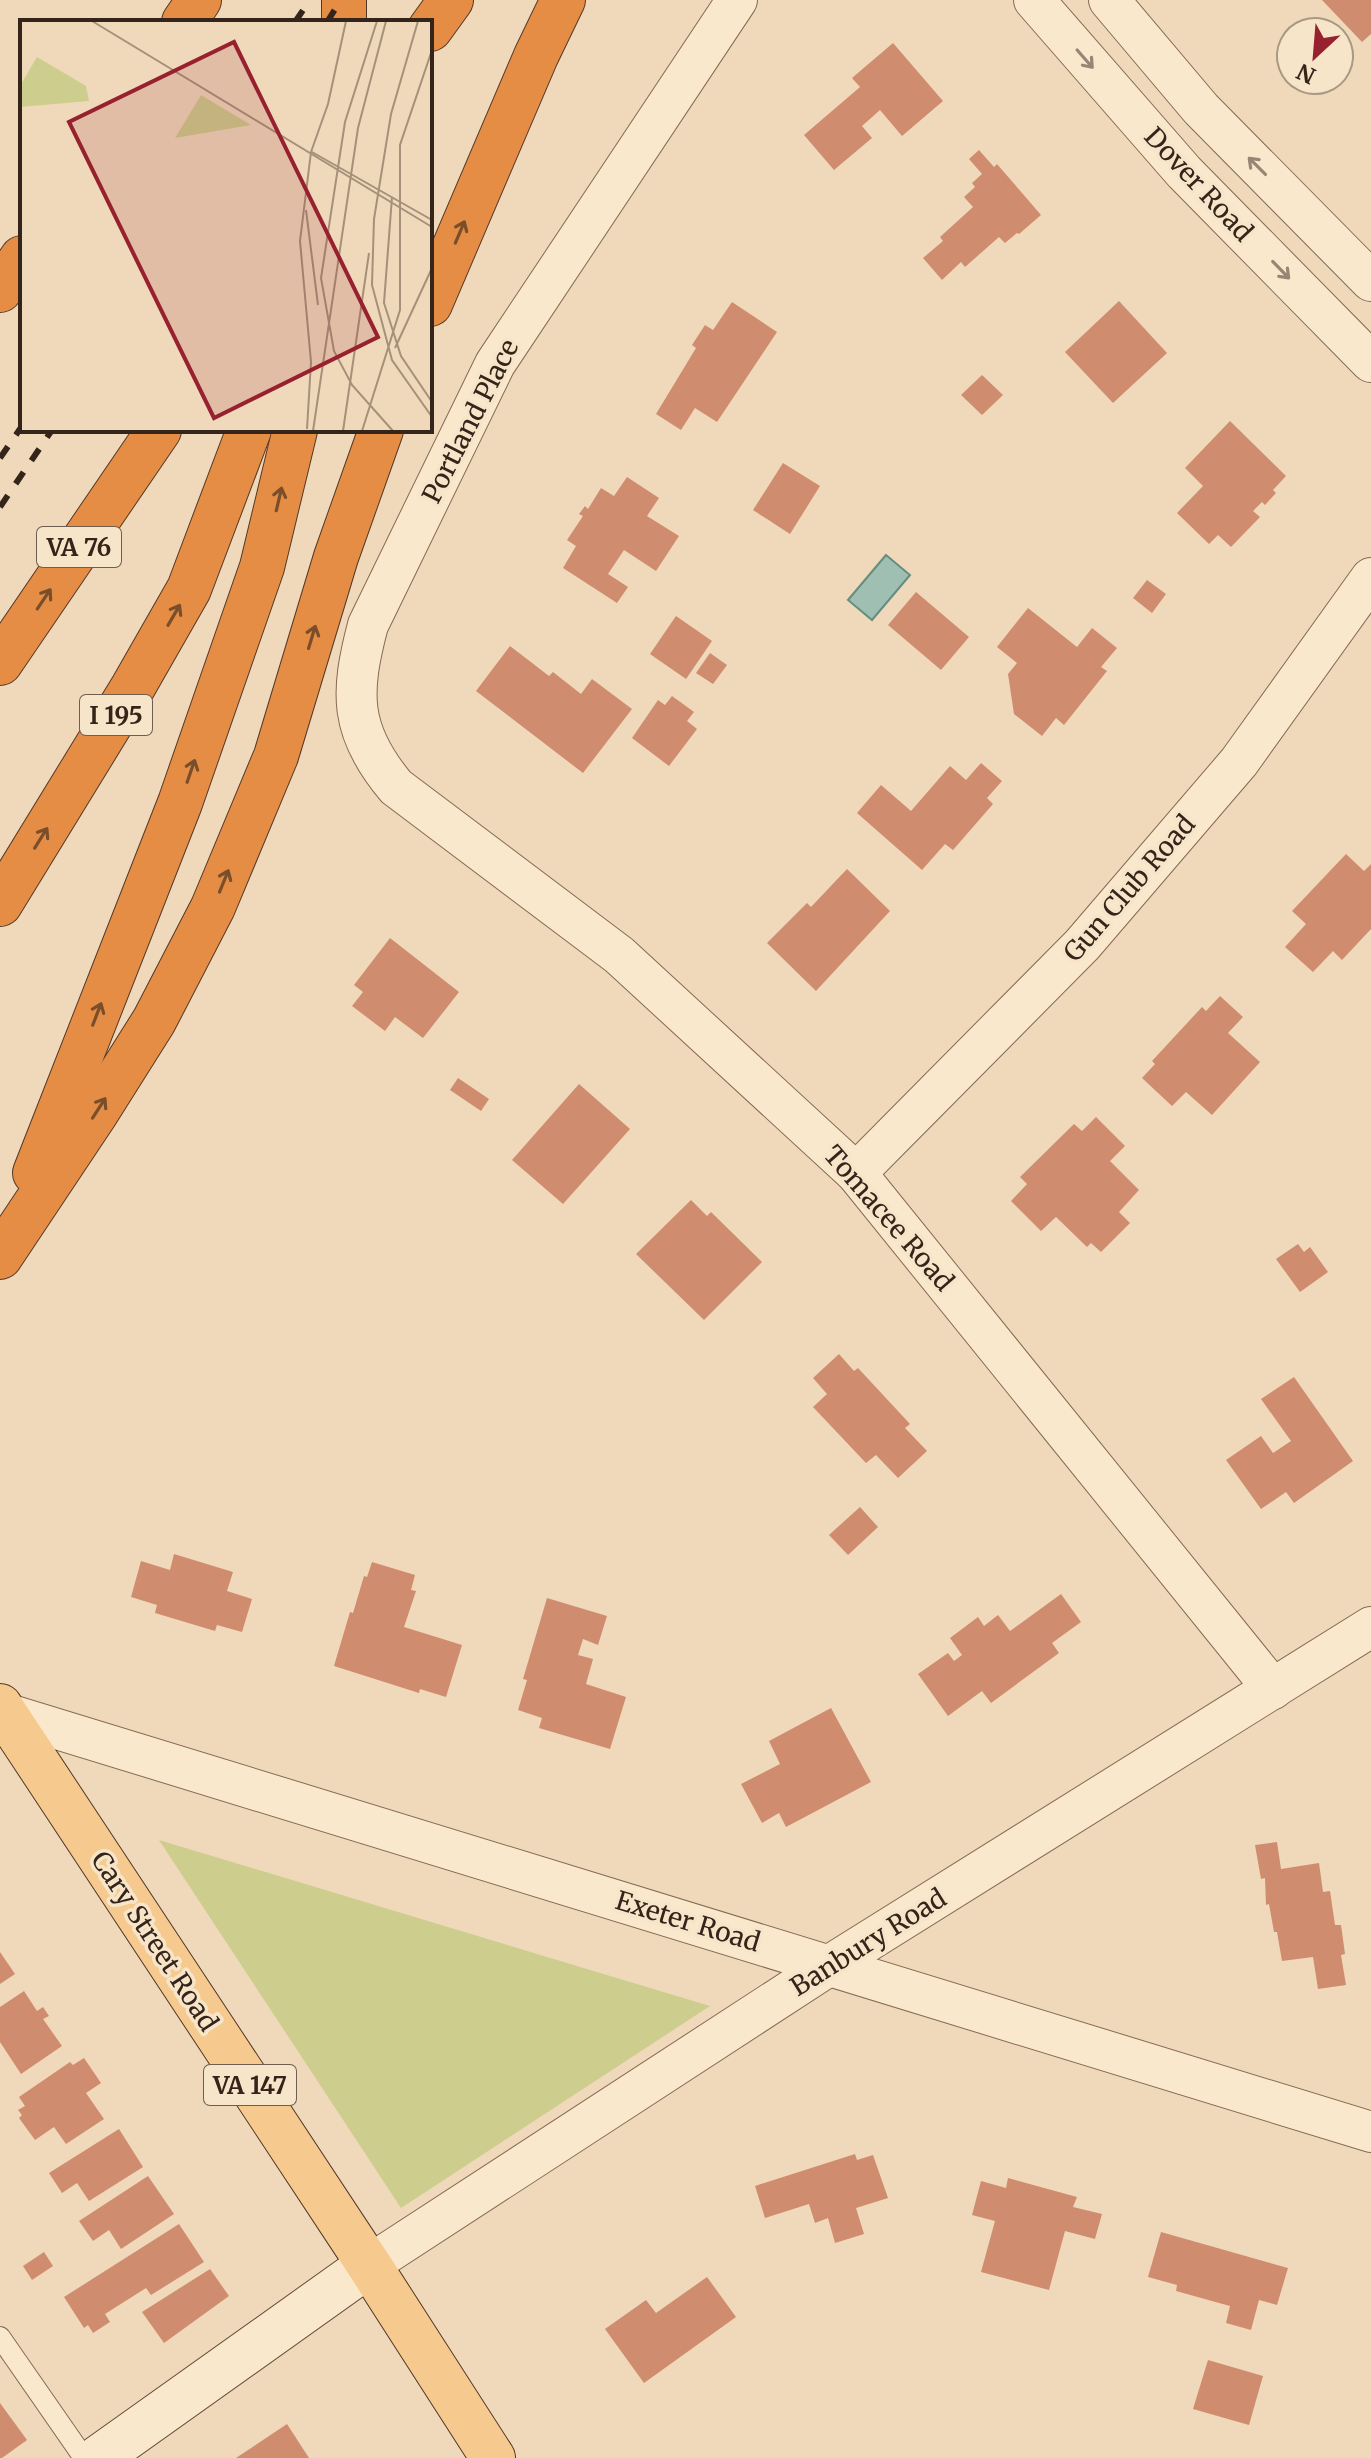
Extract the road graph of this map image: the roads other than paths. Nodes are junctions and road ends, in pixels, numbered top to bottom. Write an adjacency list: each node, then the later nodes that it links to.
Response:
1 (199, 0): 7 (highway)
2 (451, 0): 8 (highway)
3 (563, 0): 12 (highway, one-way to 3)
4 (737, 0): 20 (street, Portland Place)
5 (1034, 0): 13 (street, Dover Road, one-way to 13)
6 (1109, 0): 10 (street, Dover Road, one-way to 6)
7 (185, 20)
8 (432, 26)
9 (20, 261): 11 (highway)
10 (1371, 281)
11 (0, 290)
12 (432, 299)
13 (1371, 362)
14 (158, 432): 19 (highway, VA 76, one-way to 14)
15 (248, 432): 21 (highway, I 195, one-way to 15)
16 (295, 432): 23 (highway, one-way to 16)
17 (380, 432): 23 (highway, one-way to 17)
18 (1371, 578): 22 (street, Gun Club Road)
19 (0, 663)
20 (396, 787): 22 (street, Tomacee Road)
21 (0, 904)
22 (856, 1173): 25 (street, Tomacee Road)
23 (4, 1250)
24 (1371, 1627): 25 (street, Banbury Road)
25 (1273, 1689): 27 (street, Banbury Road)
26 (2, 1709): 27 (street, Exeter Road); 29 (main road, Cary Street Road / VA 147)
27 (830, 1965): 28 (street, Exeter Road); 29 (street, Banbury Road)
28 (1371, 2132)
29 (369, 2265): 32 (street); 33 (main road, Cary Street Road / VA 147)
30 (0, 2337): 31 (lane)
31 (84, 2458)
32 (98, 2458)
33 (493, 2458)

